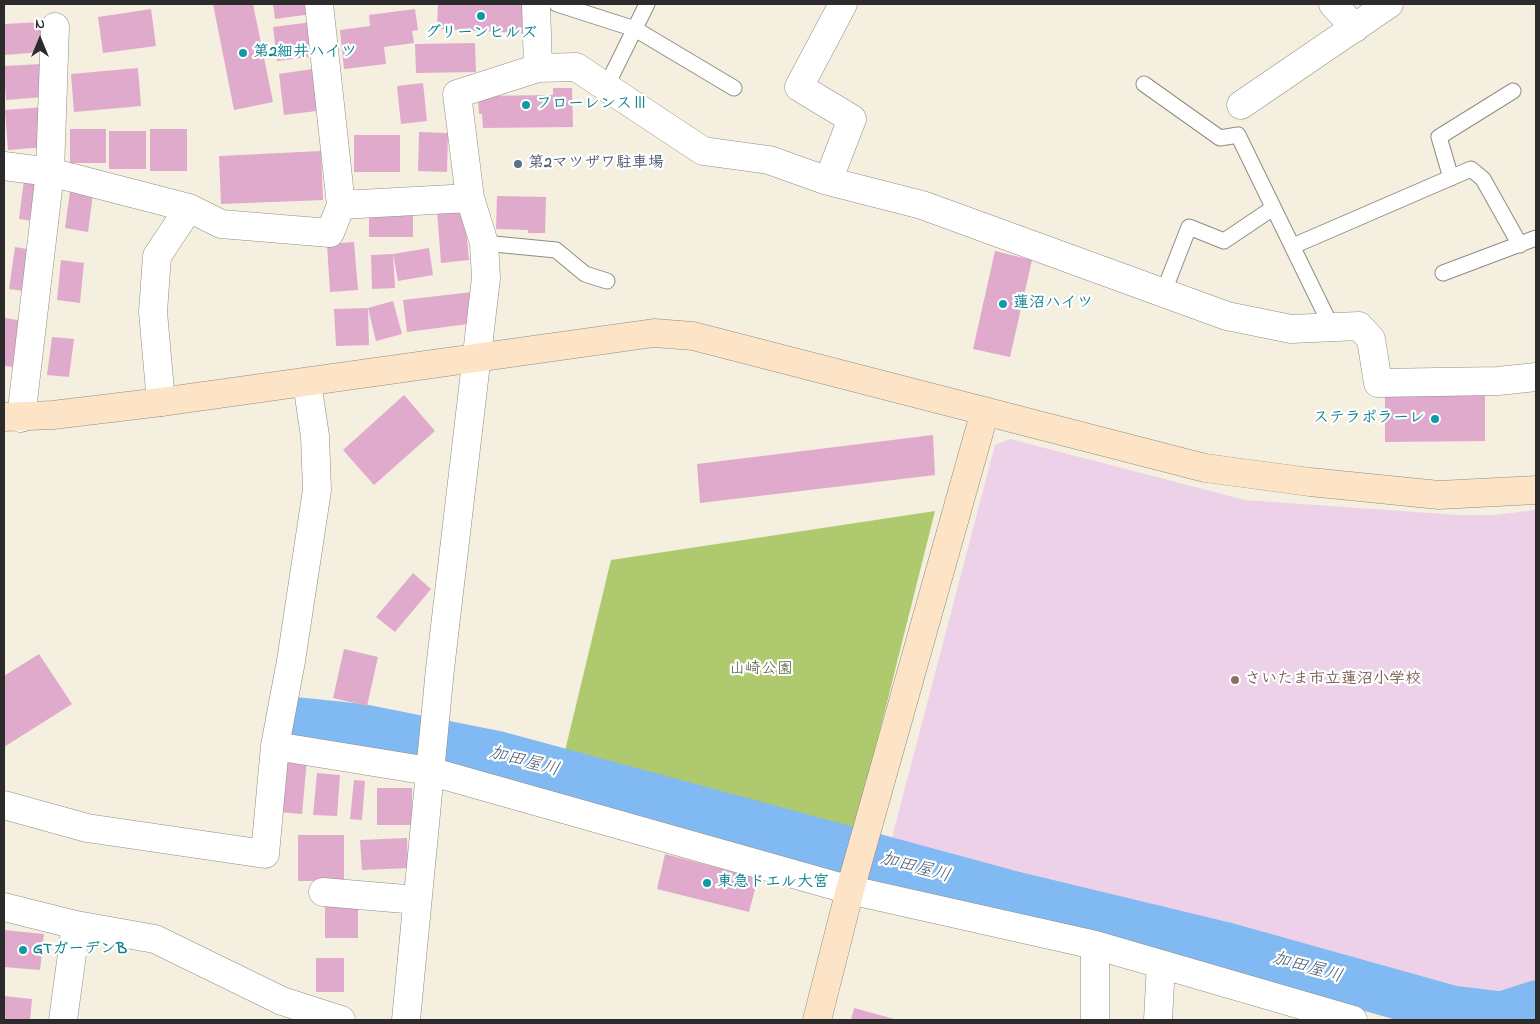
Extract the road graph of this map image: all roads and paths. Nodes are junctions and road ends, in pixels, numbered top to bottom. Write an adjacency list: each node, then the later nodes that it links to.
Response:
1 (319, 4): 22 (street)
2 (536, 4): 11 (street)
3 (557, 4): 10 (lane)
4 (647, 4): 10 (lane)
5 (843, 4): 20 (street)
6 (1332, 4): 9 (street)
7 (1389, 4): 9 (street)
8 (56, 27): 18 (street)
9 (1355, 28): 16 (street)
10 (635, 29): 13 (lane); 14 (lane)
11 (538, 68): 13 (street); 21 (street)
12 (1144, 84): 24 (lane)
13 (606, 87): 20 (street)
14 (734, 88)
15 (1513, 91): 19 (lane)
16 (1241, 105)
17 (4, 166): 18 (street)
18 (50, 172): 23 (street); 38 (street)
19 (1451, 178): 27 (lane); 28 (lane)
20 (828, 181): 31 (street)
21 (470, 198): 22 (street); 26 (street)
22 (341, 206): 23 (street)
23 (190, 208): 36 (street)
24 (1273, 208): 28 (lane); 31 (lane)
25 (1536, 238): 27 (lane)
26 (484, 243): 30 (lane); 33 (street)
27 (1520, 245): 29 (lane)
28 (1293, 246): 32 (lane)
29 (1443, 274)
30 (607, 281)
31 (1164, 292): 32 (street)
32 (1332, 328): 34 (street)
33 (478, 357): 35 (street); 37 (street); 41 (street)
34 (1536, 377)
35 (307, 383): 36 (street); 40 (street)
36 (161, 402): 38 (street)
37 (985, 411): 39 (street); 43 (street)
38 (12, 418)
39 (1536, 490)
40 (275, 746): 41 (street); 42 (street)
41 (429, 771): 43 (street); 45 (street)
42 (4, 805)
43 (850, 890): 48 (street); 54 (street)
44 (324, 892): 45 (street)
45 (417, 900): 53 (street)
46 (4, 907): 47 (street)
47 (76, 925): 51 (street); 52 (street)
48 (1095, 945): 49 (street); 55 (street)
49 (1161, 964): 50 (street); 56 (street)
50 (1337, 1019)
51 (63, 1020)
52 (341, 1020)
53 (406, 1020)
54 (817, 1020)
55 (1095, 1020)
56 (1158, 1020)

